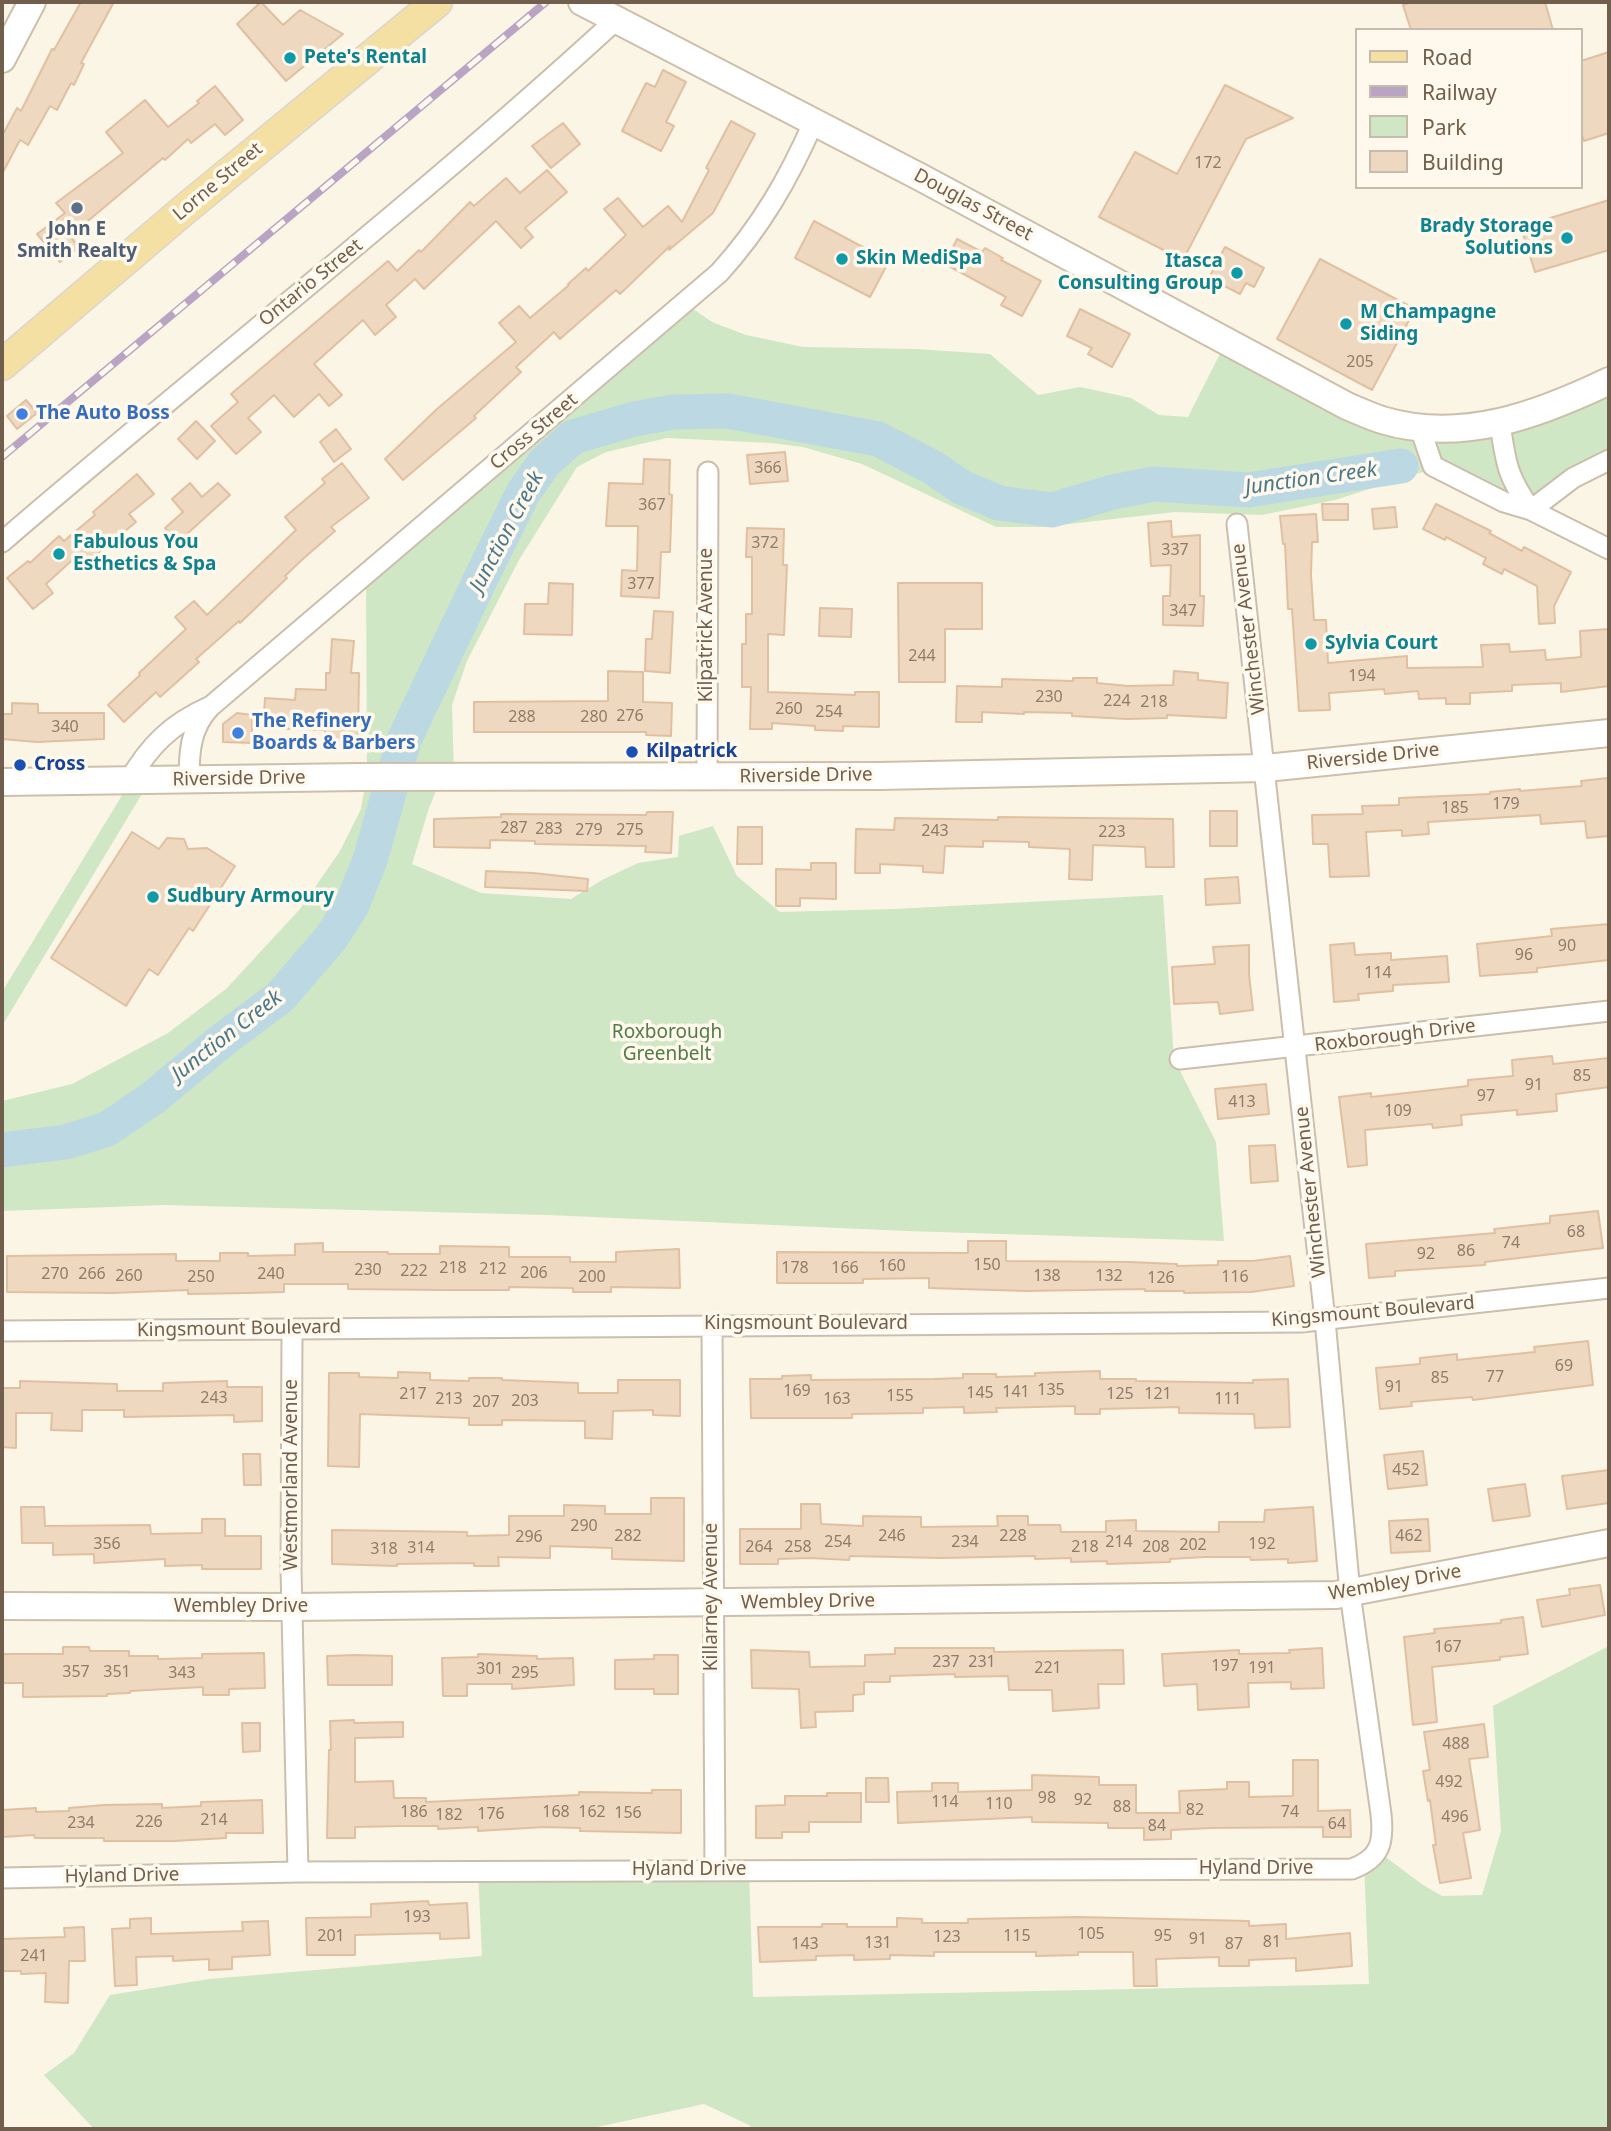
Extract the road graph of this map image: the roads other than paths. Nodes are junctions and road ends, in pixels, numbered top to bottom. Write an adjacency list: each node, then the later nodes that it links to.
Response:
1 (32, 2): 5 (street)
2 (437, 2): 7 (main road, Lorne Street)
3 (582, 2): 4 (street, Douglas Street)
4 (617, 19): 6 (street, Douglas Street); 15 (street, Ontario Street)
5 (2, 59)
6 (814, 121): 10 (street, Douglas Street); 17 (street, Cross Street)
7 (2, 365)
8 (1609, 381): 9 (street, Douglas Street)
9 (1500, 424): 10 (street, Douglas Street); 13 (street)
10 (1420, 428): 13 (street)
11 (1609, 460): 13 (street)
12 (708, 472): 20 (street, Kilpatrick Avenue)
13 (1531, 510): 16 (street)
14 (1237, 524): 19 (street, Winchester Avenue)
15 (2, 542)
16 (1609, 549)
17 (210, 707): 21 (street, Cross Street); 22 (street, Cross Street)
18 (1609, 733): 19 (street, Riverside Drive)
19 (1265, 768): 20 (street, Riverside Drive); 25 (street, Winchester Avenue)
20 (707, 777): 21 (street, Riverside Drive)
21 (189, 780): 22 (street, Riverside Drive)
22 (129, 781): 23 (street, Riverside Drive)
23 (2, 782)
24 (1609, 1011): 25 (street, Roxborough Drive)
25 (1294, 1047): 26 (street, Roxborough Drive); 28 (street, Winchester Avenue)
26 (1180, 1059)
27 (1609, 1288): 28 (street, Kingsmount Boulevard)
28 (1325, 1320): 29 (street, Kingsmount Boulevard); 33 (street, Winchester Avenue)
29 (712, 1325): 30 (street, Kingsmount Boulevard); 34 (street, Killarney Avenue)
30 (292, 1329): 31 (street, Kingsmount Boulevard); 36 (street, Westmorland Avenue)
31 (2, 1331)
32 (1609, 1543): 33 (street, Wembley Drive)
33 (1350, 1593): 34 (street, Wembley Drive); 37 (street, Winchester Avenue)
34 (712, 1603): 36 (street, Wembley Drive); 38 (street, Killarney Avenue)
35 (2, 1606): 36 (street, Wembley Drive)
36 (294, 1607): 39 (street, Westmorland Avenue)
37 (1372, 1857): 38 (street, Hyland Drive)
38 (715, 1870): 39 (street, Hyland Drive)
39 (298, 1872): 40 (street, Hyland Drive)
40 (2, 1878)

